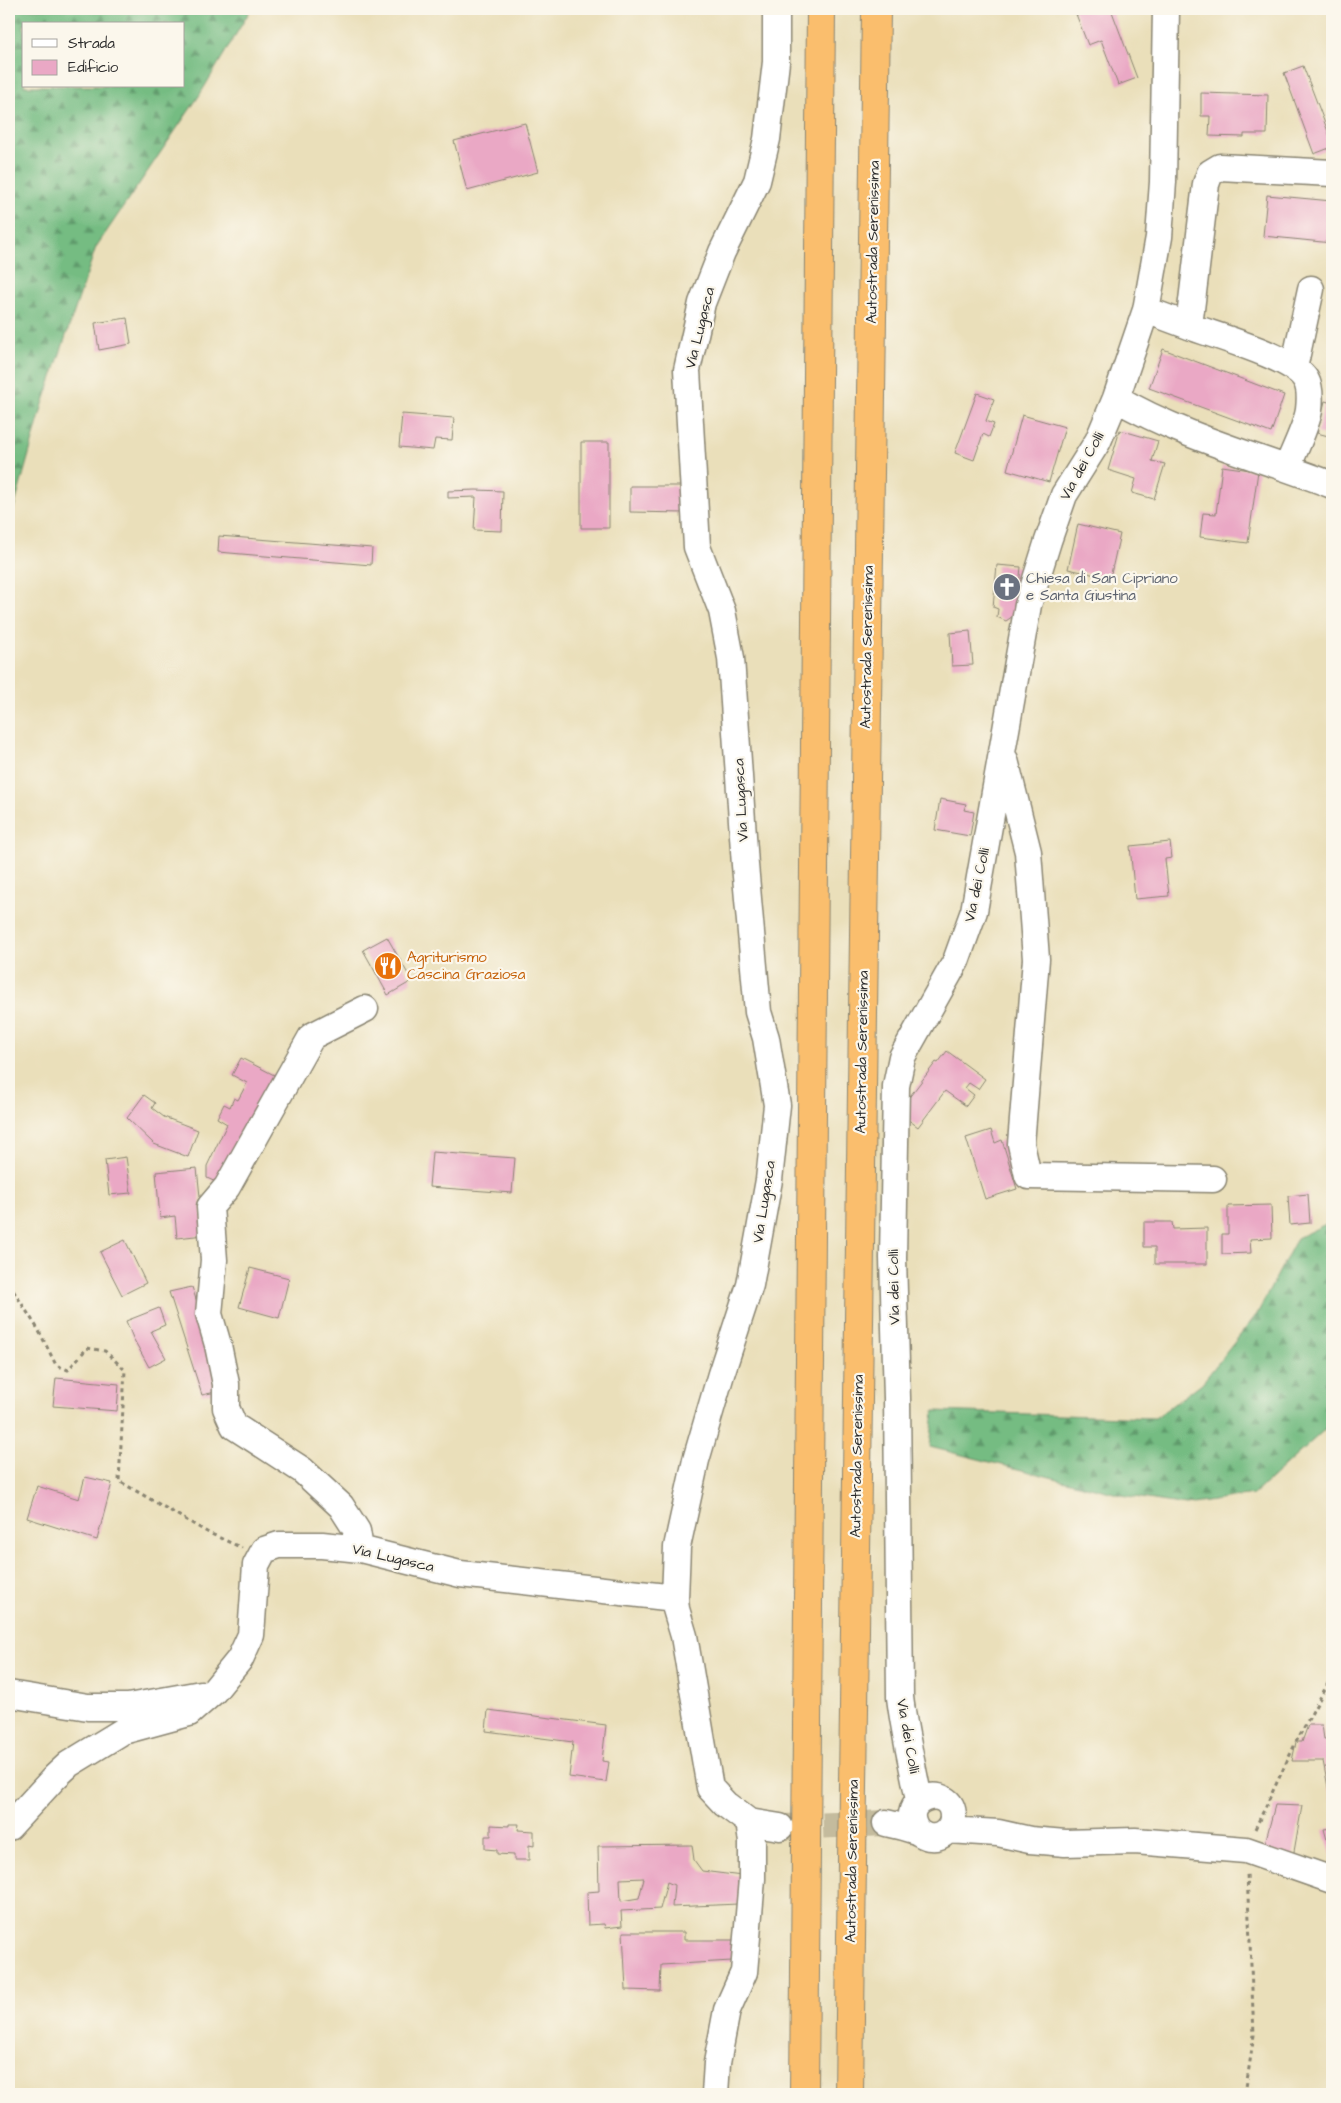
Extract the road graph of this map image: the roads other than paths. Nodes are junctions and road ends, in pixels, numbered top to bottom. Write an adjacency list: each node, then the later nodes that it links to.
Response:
1 (776, 9): 17 (street, Via Lugasca)
2 (821, 9): 25 (highway)
3 (876, 9): 26 (highway, Autostrada Serenissima)
4 (1166, 9): 7 (street, Via dei Colli)
5 (1332, 173): 8 (street)
6 (1311, 289): 9 (street)
7 (1146, 310): 8 (street); 10 (street, Via dei Colli)
8 (1188, 326): 9 (street)
9 (1294, 368): 11 (street)
10 (1116, 398): 11 (street); 13 (street, Via dei Colli)
11 (1287, 468): 12 (street)
12 (1332, 485)
13 (1003, 749): 15 (street); 23 (street, Via dei Colli)
14 (365, 1009): 16 (street)
15 (1214, 1179)
16 (360, 1549): 17 (street, Via Lugasca); 18 (street, Via Lugasca)
17 (675, 1598): 20 (street, Via Lugasca)
18 (214, 1691): 19 (street); 22 (street)
19 (9, 1694)
20 (749, 1822): 21 (street); 24 (street)
21 (780, 1827)
22 (9, 1828)
23 (1332, 1880)
24 (716, 2094)
25 (804, 2094)
26 (849, 2094)

